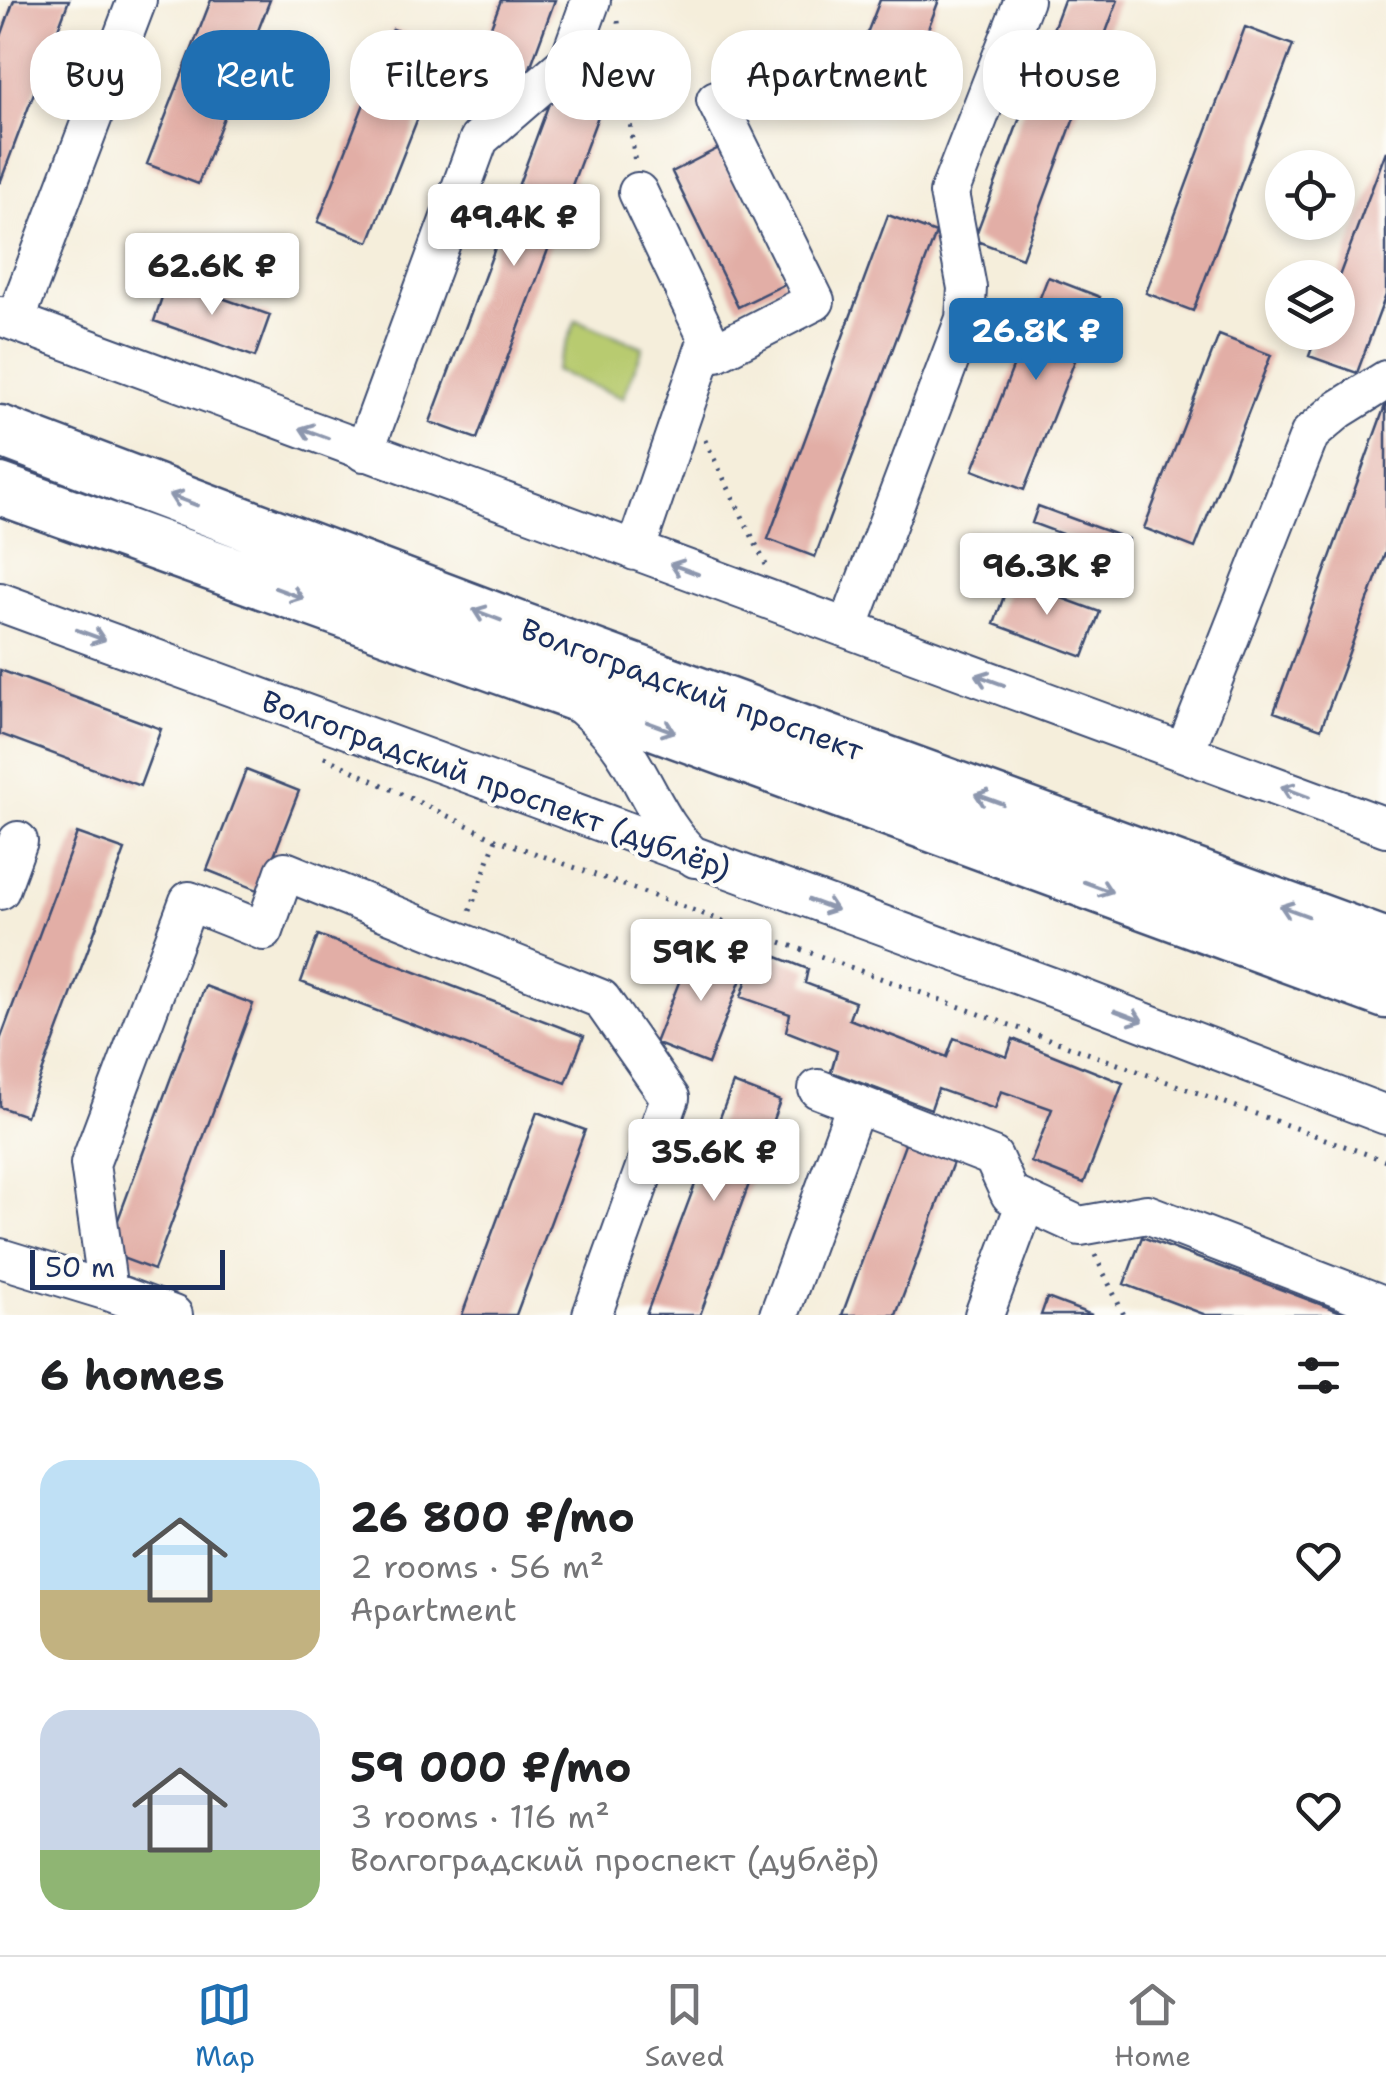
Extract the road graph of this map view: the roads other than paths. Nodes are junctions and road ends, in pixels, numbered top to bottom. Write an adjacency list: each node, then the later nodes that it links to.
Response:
1 (137, 0): 6 (street)
2 (1024, 0): 14 (street)
3 (605, 10): 10 (street)
4 (726, 120): 7 (street)
5 (638, 192): 7 (street)
6 (8, 319): 10 (street, one-way to 6)
7 (708, 339): 12 (street)
8 (1386, 380): 16 (street)
9 (0, 432): 21 (main road, Волгоградский проспект, one-way to 9)
10 (364, 452): 12 (street)
11 (0, 489): 15 (main road, Волгоградский проспект, one-way to 15)
12 (635, 550): 14 (street, one-way to 12)
13 (0, 602): 19 (street, Волгоградский проспект (дублёр), one-way to 19)
14 (848, 628): 16 (street, one-way to 14)
15 (566, 692): 19 (street); 22 (main road, Волгоградский проспект, one-way to 22)
16 (1185, 751): 17 (street, one-way to 16)
17 (1386, 826)
18 (18, 841): 20 (street)
19 (697, 859): 27 (street, Волгоградский проспект (дублёр), one-way to 27)
20 (0, 890)
21 (1386, 944)
22 (1328, 972): 23 (main road, Волгоградский проспект); 24 (street)
23 (1386, 992)
24 (1386, 1012)
25 (818, 1089): 26 (street)
26 (856, 1105): 28 (street); 34 (street)
27 (1386, 1115)
28 (1026, 1202): 31 (street); 35 (street)
29 (0, 1258): 30 (street)
30 (108, 1290): 32 (street); 33 (street)
31 (1386, 1306)
32 (173, 1315)
33 (592, 1315)
34 (778, 1315)
35 (984, 1315)

